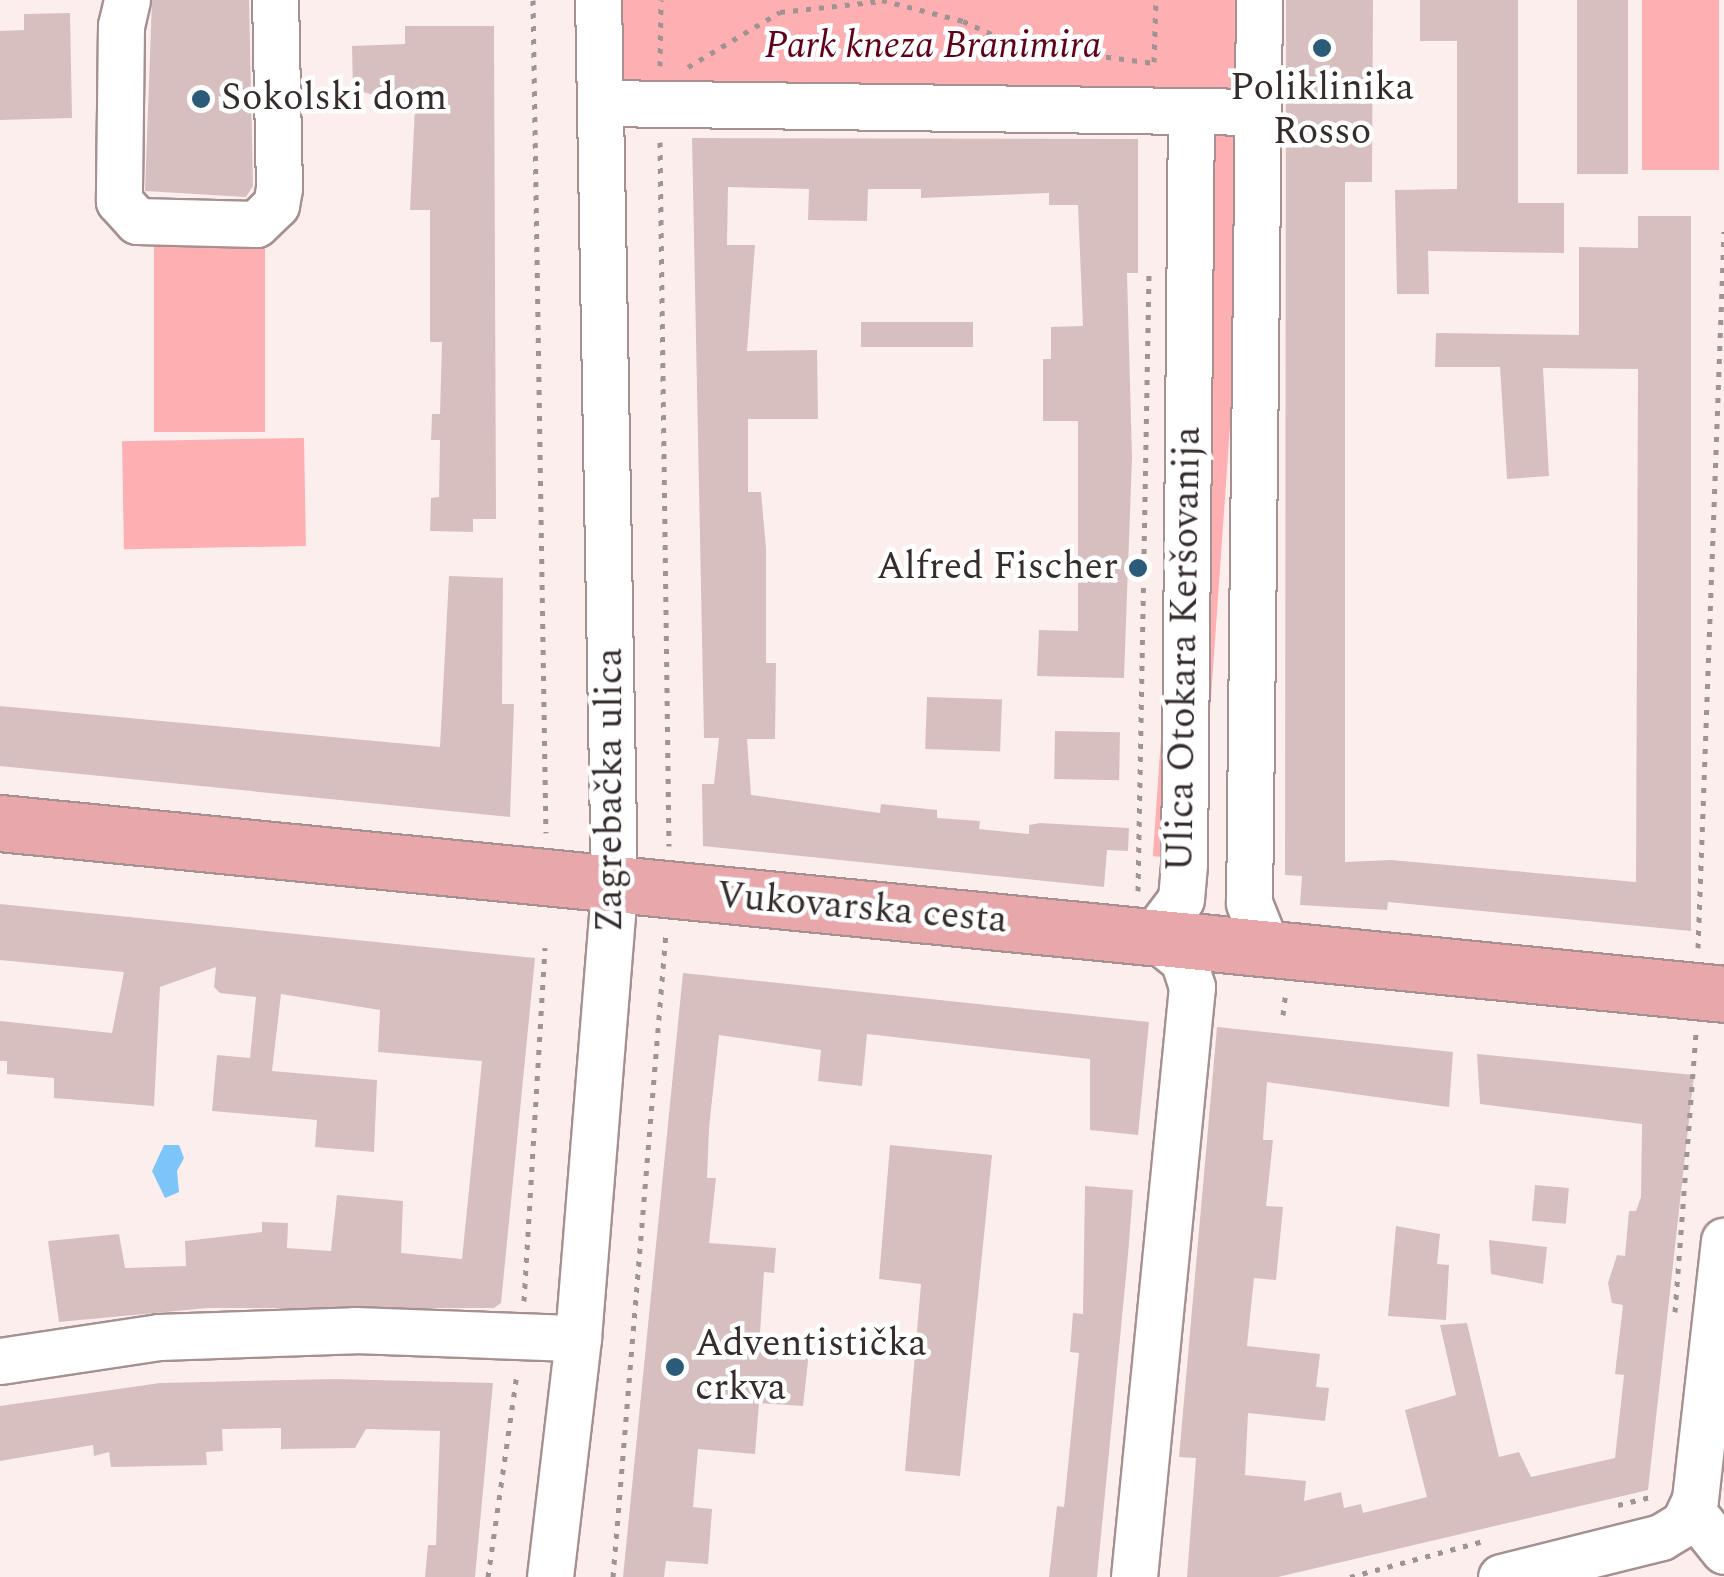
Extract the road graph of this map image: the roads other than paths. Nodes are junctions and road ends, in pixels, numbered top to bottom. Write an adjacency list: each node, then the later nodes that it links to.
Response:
1 (127, 0): 2 (street)
2 (275, 0)
3 (598, 0): 5 (street, Zagrebačka ulica)
4 (1258, 0): 7 (street, Ulica Otokara Keršovanija)
5 (601, 103): 6 (street); 9 (street, Zagrebačka ulica)
6 (1171, 111): 7 (street); 10 (street, Ulica Otokara Keršovanija)
7 (1258, 112): 11 (street, Ulica Otokara Keršovanija)
8 (0, 823): 9 (main road, Vukovarska cesta)
9 (614, 886): 10 (main road, Vukovarska cesta); 14 (street, Zagrebačka ulica)
10 (1145, 915): 11 (main road, Vukovarska cesta); 19 (street)
11 (1268, 948): 12 (main road, Vukovarska cesta)
12 (1711, 972)
13 (1724, 1241): 16 (street)
14 (578, 1338): 15 (street); 18 (street, Zagrebačka ulica)
15 (0, 1361)
16 (1704, 1493): 17 (street); 20 (street)
17 (1724, 1551)
18 (550, 1577)
19 (1134, 1577)
20 (1501, 1577)

